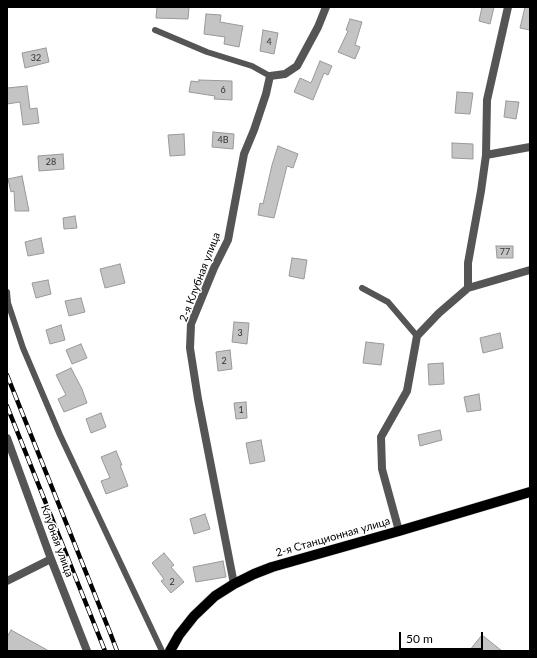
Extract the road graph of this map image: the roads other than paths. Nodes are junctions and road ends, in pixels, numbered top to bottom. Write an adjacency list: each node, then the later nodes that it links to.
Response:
1 (326, 7): 4 (street)
2 (508, 7): 6 (street)
3 (155, 30): 4 (lane)
4 (270, 76): 18 (street, 2-я Клубная улица)
5 (530, 147): 6 (street)
6 (486, 155): 9 (street)
7 (530, 270): 9 (street)
8 (362, 288): 11 (lane)
9 (468, 288): 11 (street)
10 (7, 292): 20 (lane)
11 (417, 336): 15 (street)
12 (7, 438): 13 (street, Клубная улица)
13 (9, 449): 16 (street, Клубная улица)
14 (530, 492): 15 (main road, 2-я Станционная улица)
15 (399, 531): 18 (main road, 2-я Станционная улица)
16 (51, 559): 17 (street); 19 (street, Клубная улица)
17 (7, 581)
18 (234, 584): 21 (main road, 2-я Станционная улица)
19 (87, 651)
20 (162, 651)
21 (170, 651)

